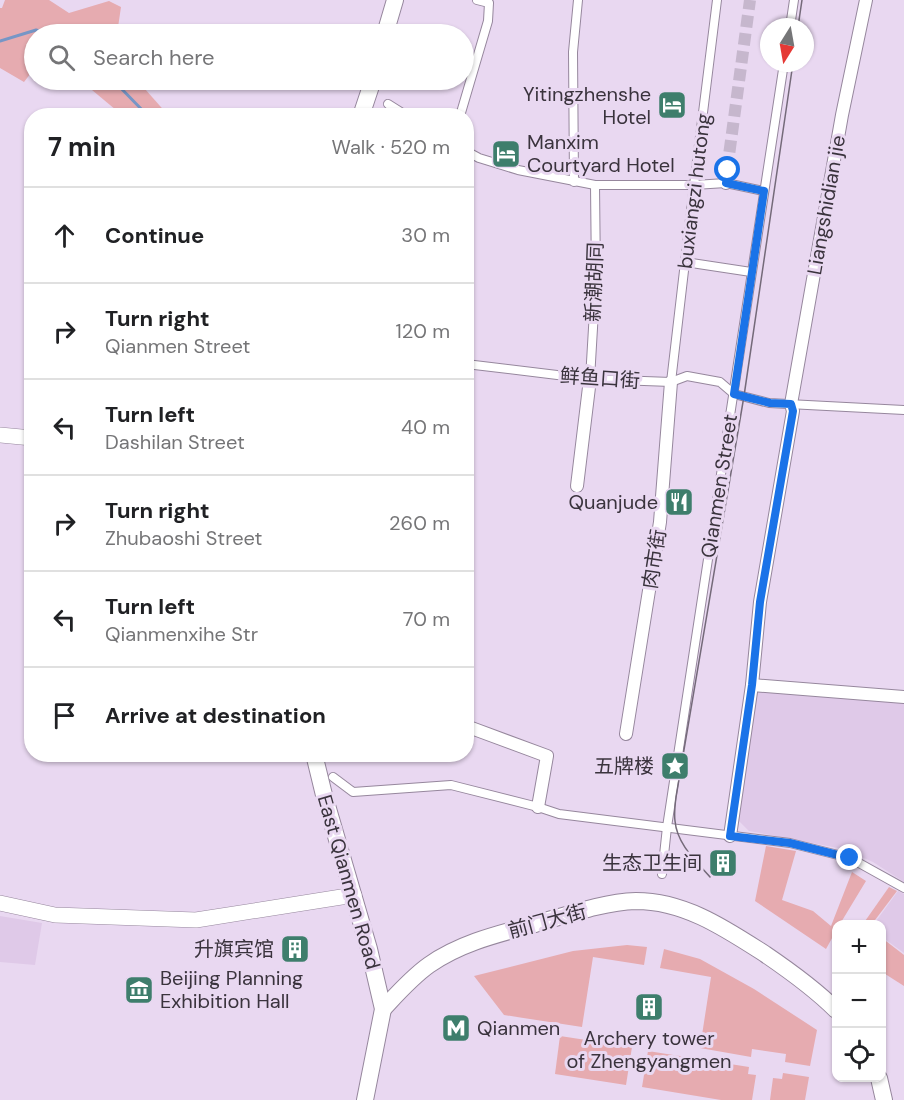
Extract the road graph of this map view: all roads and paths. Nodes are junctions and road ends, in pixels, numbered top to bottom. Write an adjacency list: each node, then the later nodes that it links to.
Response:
1 (394, 0): 8 (main road)
2 (477, 0): 9 (street)
3 (578, 0): 18 (street)
4 (717, 0): 20 (street, buxiangzi hutong)
5 (794, 0): 7 (street)
6 (866, 0): 28 (street, Liangshidian jie)
7 (791, 18)
8 (388, 24)
9 (474, 68)
10 (783, 72): 21 (street, Qianmen Street)
11 (370, 90): 14 (main road)
12 (468, 90): 16 (street)
13 (388, 104): 15 (street)
14 (364, 108)
15 (394, 108)
16 (462, 108)
17 (474, 155): 18 (street)
18 (574, 182): 19 (street)
19 (595, 185): 20 (street); 25 (street, 新潮胡同)
20 (694, 185): 21 (street); 22 (street, buxiangzi hutong)
21 (764, 191): 23 (street, Qianmen Street)
22 (685, 262): 23 (street); 26 (street, buxiangzi hutong)
23 (751, 272): 27 (street, Qianmen Street)
24 (474, 365): 25 (street, 鲜鱼口街)
25 (590, 379): 26 (street, 鲜鱼口街); 32 (street)
26 (671, 382): 27 (street, 鲜鱼口街); 36 (street, 肉市街)
27 (731, 392): 28 (street, 鲜鱼口街); 40 (street, Qianmen Street)
28 (792, 408): 29 (street, 鲜鱼口街); 33 (street, Liangshidian jie)
29 (904, 410)
30 (0, 435): 31 (street)
31 (24, 437)
32 (577, 486)
33 (752, 685): 34 (street); 41 (street, Liangshidian jie)
34 (904, 698)
35 (474, 729): 39 (street)
36 (626, 734)
37 (316, 762): 44 (main road, East Qianmen Road)
38 (333, 777): 39 (street)
39 (538, 807): 40 (street)
40 (667, 827): 41 (street); 42 (street, Qianmen Street)
41 (730, 836): 43 (street)
42 (662, 874)
43 (904, 888)
44 (354, 895): 45 (street); 47 (main road, East Qianmen Road)
45 (0, 903)
46 (832, 1006): 47 (main road, 前门大街)
47 (383, 1009): 49 (main road)
48 (880, 1082): 50 (main road)
49 (365, 1100)
50 (884, 1100)

